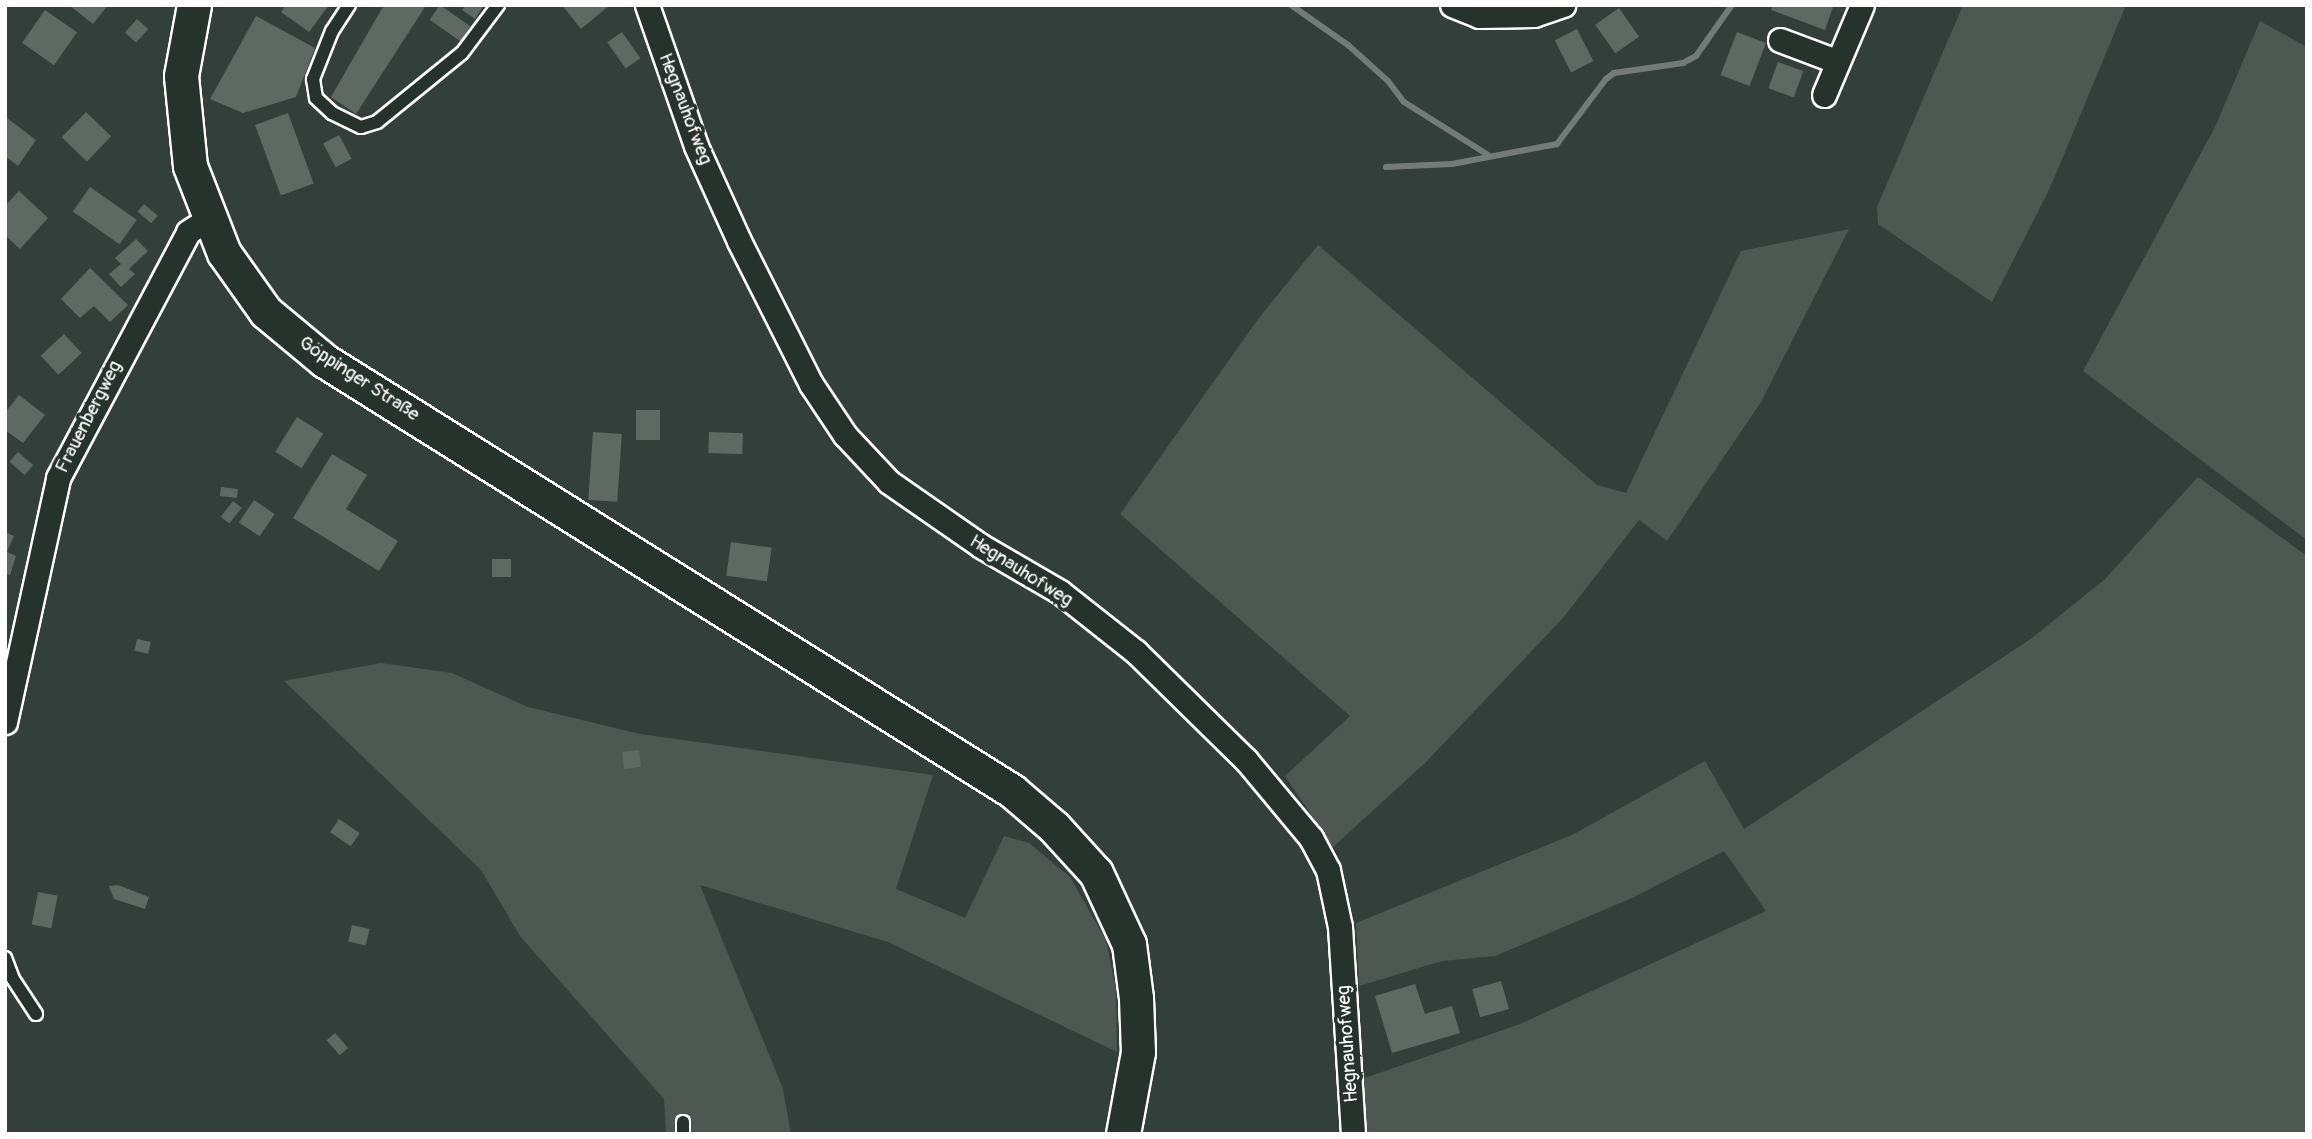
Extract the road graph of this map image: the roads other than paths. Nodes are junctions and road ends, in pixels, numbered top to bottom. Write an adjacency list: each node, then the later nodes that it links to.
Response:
1 (194, 5): 11 (main road, Göppinger Straße)
2 (349, 5): 3 (lane)
3 (498, 5)
4 (647, 5): 16 (street, Hegnauhofweg)
5 (1452, 5): 6 (street)
6 (1563, 5)
7 (1862, 5): 9 (street)
8 (1780, 40): 9 (street)
9 (1836, 61): 10 (street)
10 (1824, 95)
11 (208, 219): 12 (street, Frauenbergweg); 15 (main road, Göppinger Straße)
12 (5, 722)
13 (5, 958): 14 (lane)
14 (36, 1014)
15 (1123, 1134)
16 (1353, 1134)

